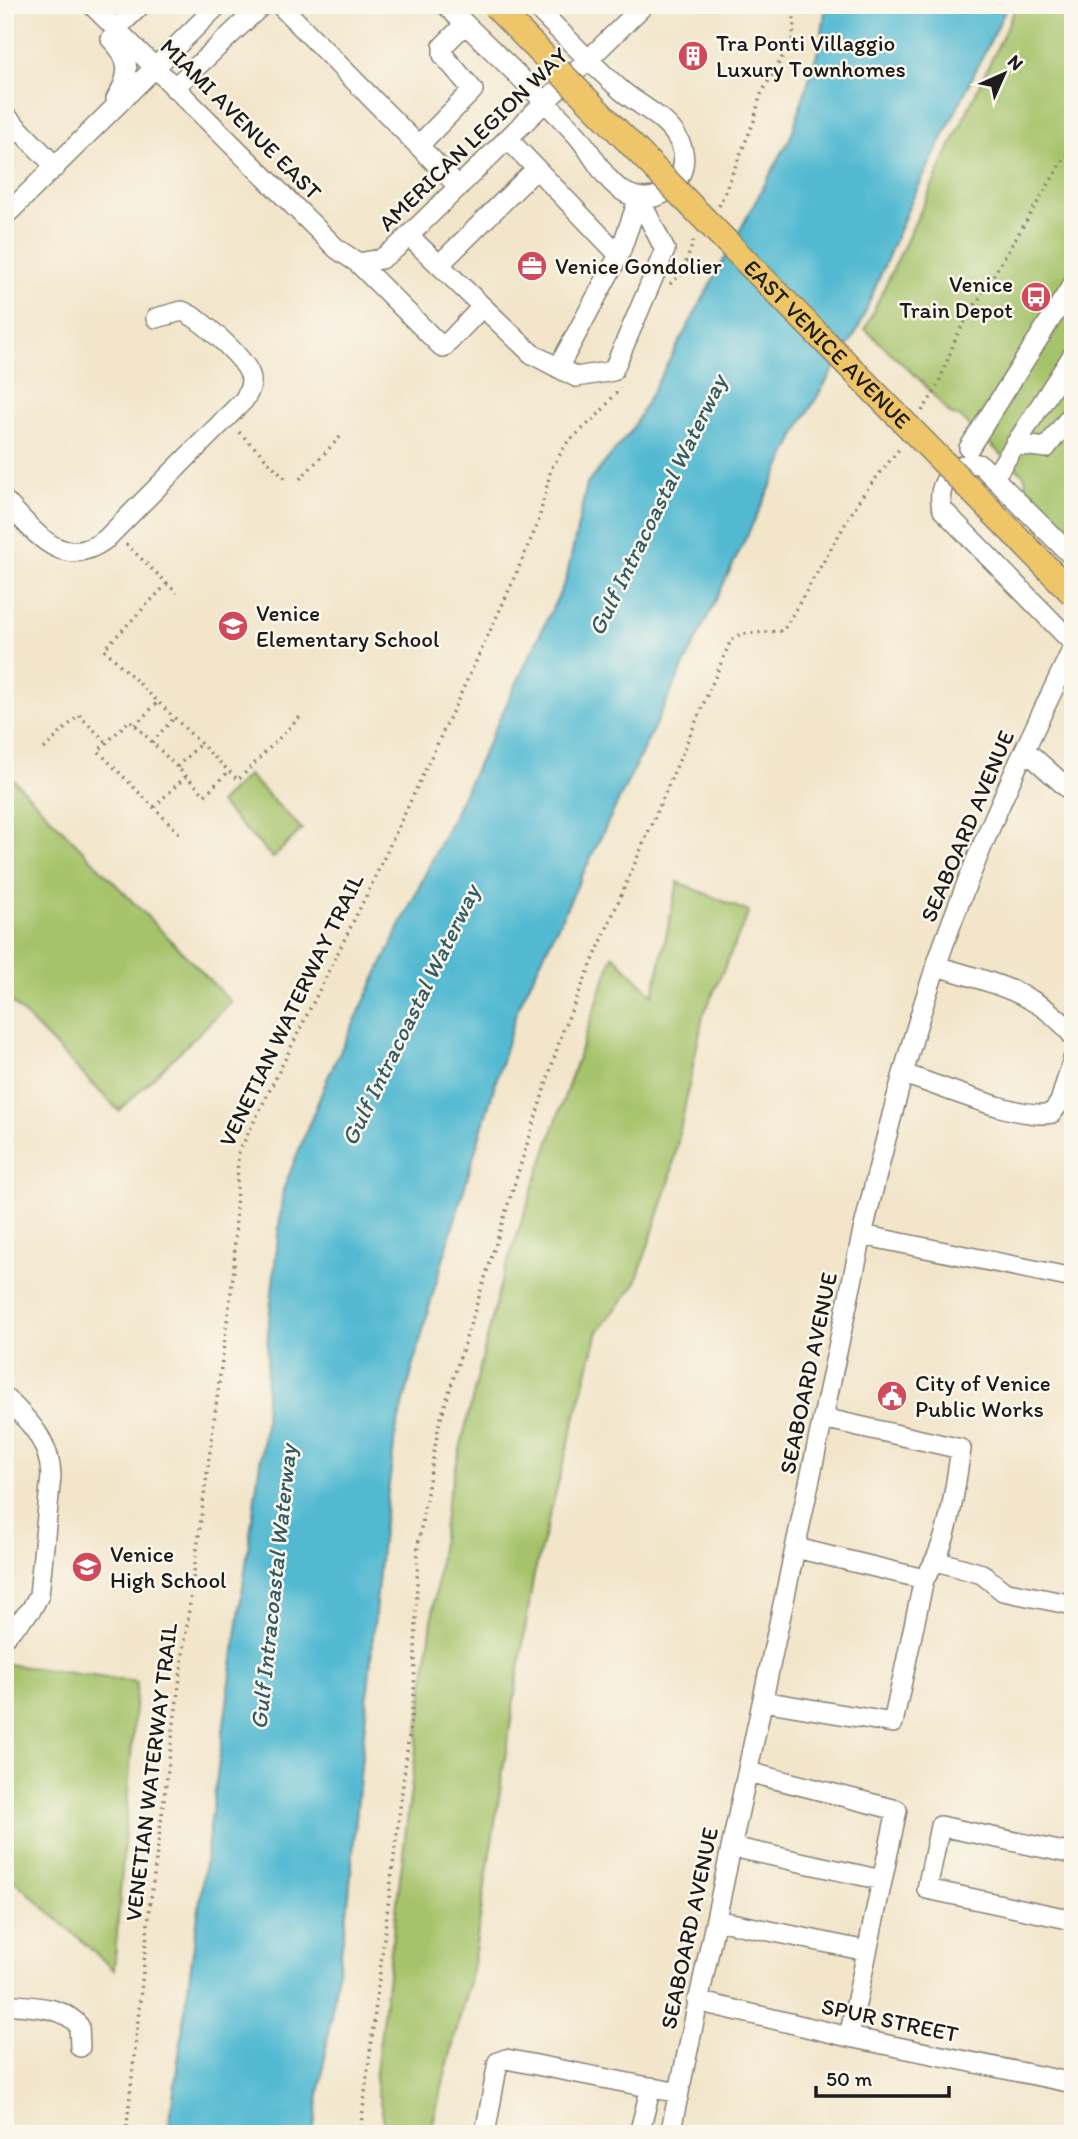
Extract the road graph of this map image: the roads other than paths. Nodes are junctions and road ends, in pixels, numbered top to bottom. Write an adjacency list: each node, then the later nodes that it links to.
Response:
1 (79, 5): 18 (street)
2 (92, 5): 12 (street, MIAMI AVENUE EAST)
3 (141, 5): 12 (street)
4 (218, 5): 14 (street)
5 (262, 5): 15 (street)
6 (280, 5): 20 (street)
7 (446, 5): 11 (street)
8 (534, 5): 13 (street)
9 (644, 5): 13 (street, AMERICAN LEGION WAY)
10 (495, 6): 41 (main road, EAST VENICE AVENUE, bridge)
11 (465, 24): 16 (street); 20 (street)
12 (116, 29): 14 (street, MIAMI AVENUE EAST)
13 (589, 60): 16 (street, AMERICAN LEGION WAY); 24 (street)
14 (154, 69): 15 (street, MIAMI AVENUE EAST); 18 (street)
15 (174, 88): 28 (street, MIAMI AVENUE EAST)
16 (544, 102): 19 (street, AMERICAN LEGION WAY); 24 (street)
17 (5, 115): 21 (street)
18 (103, 120): 21 (street)
19 (508, 139): 22 (street); 23 (street, AMERICAN LEGION WAY)
20 (418, 146): 23 (street)
21 (56, 167): 25 (street)
22 (536, 169): 27 (street); 29 (street)
23 (458, 187): 26 (street, AMERICAN LEGION WAY)
24 (639, 198): 27 (street); 34 (street)
25 (6, 213)
26 (409, 236): 28 (street, AMERICAN LEGION WAY); 29 (street)
27 (619, 255): 34 (street)
28 (358, 263): 31 (street, MIAMI AVENUE EAST)
29 (439, 265): 31 (street)
30 (1073, 284): 37 (street)
31 (482, 307): 34 (street)
32 (156, 318): 39 (street)
33 (1073, 355): 36 (street)
34 (558, 368)
35 (1073, 413): 36 (street)
36 (1015, 444): 38 (street)
37 (968, 448)
38 (995, 476): 40 (street); 42 (street)
39 (5, 501)
40 (1073, 557)
41 (1073, 594)
42 (1073, 645): 43 (street, SEABOARD AVENUE)
43 (1025, 750): 44 (street); 45 (street, SEABOARD AVENUE)
44 (1073, 793)
45 (936, 966): 46 (street); 48 (street, SEABOARD AVENUE)
46 (1073, 1036)
47 (1073, 1059): 48 (street)
48 (903, 1074): 49 (street, SEABOARD AVENUE)
49 (862, 1235): 50 (street); 52 (street, SEABOARD AVENUE)
50 (1073, 1278)
51 (5, 1397): 57 (street)
52 (823, 1419): 53 (street, SEABOARD AVENUE); 54 (street)
53 (796, 1548): 55 (street); 58 (street, SEABOARD AVENUE)
54 (937, 1561): 55 (street); 56 (street)
55 (924, 1579): 58 (street)
56 (1073, 1605)
57 (5, 1636)
58 (763, 1701): 59 (street, SEABOARD AVENUE)
59 (748, 1772): 60 (street, SEABOARD AVENUE); 62 (street)
60 (732, 1847): 62 (street); 63 (street, SEABOARD AVENUE)
61 (1073, 1854): 64 (street)
62 (882, 1880): 65 (street)
63 (716, 1920): 65 (street); 66 (street, SEABOARD AVENUE)
64 (1073, 1920)
65 (867, 1951): 68 (street)
66 (697, 2001): 68 (street, SPUR STREET); 72 (street, SEABOARD AVENUE)
67 (5, 2004): 69 (street)
68 (849, 2037): 70 (street, SPUR STREET)
69 (80, 2047)
70 (1073, 2083)
71 (650, 2087): 72 (street); 73 (street); 74 (street)
72 (679, 2093): 75 (street, SEABOARD AVENUE)
73 (485, 2134)
74 (639, 2134)
75 (670, 2134)

